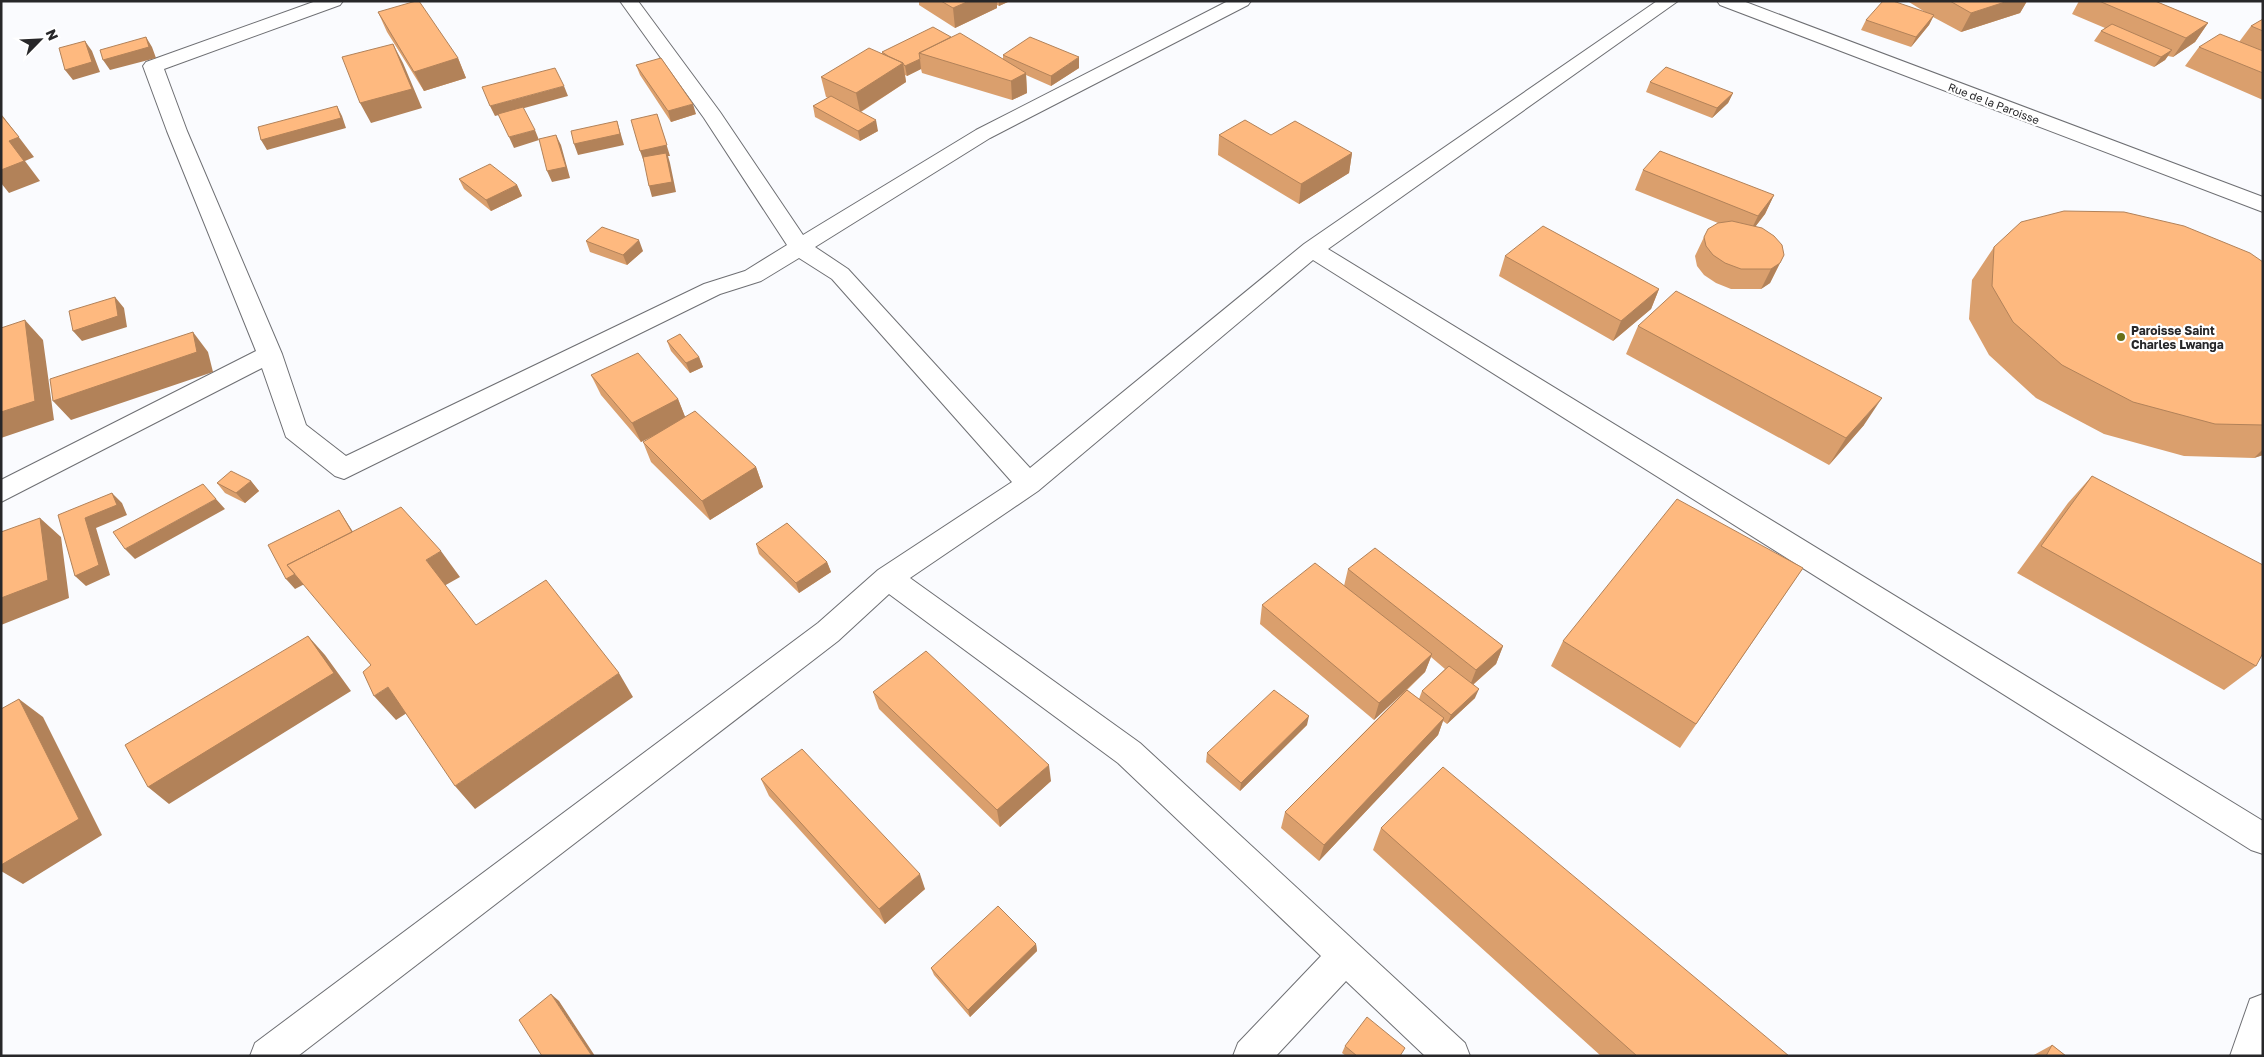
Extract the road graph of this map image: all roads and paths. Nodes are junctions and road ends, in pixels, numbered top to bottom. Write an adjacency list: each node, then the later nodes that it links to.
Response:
1 (334, 1): 9 (street)
2 (1242, 1): 7 (street)
3 (1669, 1): 8 (street)
4 (637, 2): 7 (street)
5 (1739, 3): 6 (street, Rue de la Paroisse)
6 (2263, 205)
7 (799, 247): 9 (street); 10 (street)
8 (1312, 249): 10 (street); 13 (street)
9 (270, 354): 11 (street)
10 (1029, 484): 12 (street)
11 (1, 492)
12 (888, 578): 14 (street); 16 (street)
13 (2263, 839)
14 (1346, 956): 17 (street); 18 (street)
15 (2263, 1012): 19 (street)
16 (268, 1056)
17 (1251, 1056)
18 (1452, 1056)
19 (2248, 1056)

